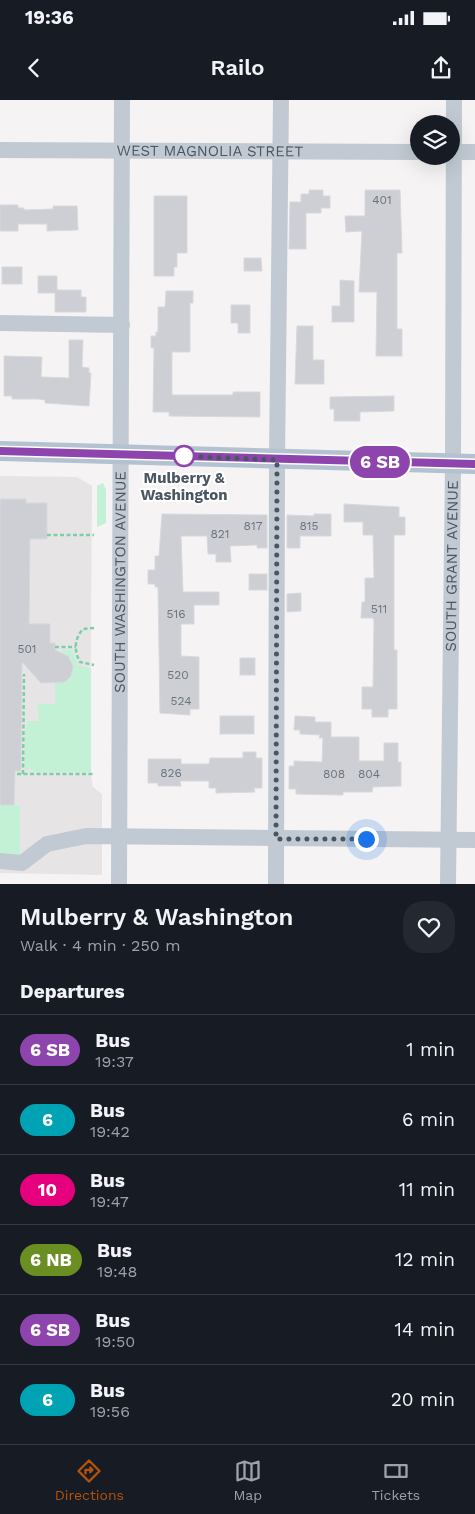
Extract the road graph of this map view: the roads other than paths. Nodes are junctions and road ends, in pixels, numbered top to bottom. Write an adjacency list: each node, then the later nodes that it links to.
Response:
1 (122, 100): 6 (street, SOUTH WASHINGTON AVENUE)
2 (281, 100): 7 (street)
3 (454, 100): 4 (street, SOUTH GRANT AVENUE)
4 (454, 115)
5 (0, 150): 6 (street, WEST MAGNOLIA STREET)
6 (122, 151): 7 (street, WEST MAGNOLIA STREET); 13 (street, SOUTH WASHINGTON AVENUE)
7 (281, 151): 8 (street, WEST MAGNOLIA STREET); 16 (street)
8 (410, 152)
9 (460, 152): 10 (street)
10 (475, 152)
11 (453, 165): 17 (street, SOUTH GRANT AVENUE)
12 (0, 323): 13 (street)
13 (122, 325): 15 (street, SOUTH WASHINGTON AVENUE)
14 (0, 451): 15 (main road)
15 (121, 454): 16 (main road); 19 (street, SOUTH WASHINGTON AVENUE)
16 (277, 460): 17 (main road); 20 (street)
17 (453, 464): 18 (main road); 21 (street, SOUTH GRANT AVENUE)
18 (475, 464)
19 (119, 837): 20 (street); 23 (street); 24 (street, SOUTH WASHINGTON AVENUE)
20 (276, 839): 21 (street); 25 (street)
21 (448, 840): 22 (street); 26 (street, SOUTH GRANT AVENUE)
22 (475, 840)
23 (0, 861)
24 (119, 884)
25 (276, 884)
26 (448, 884)

